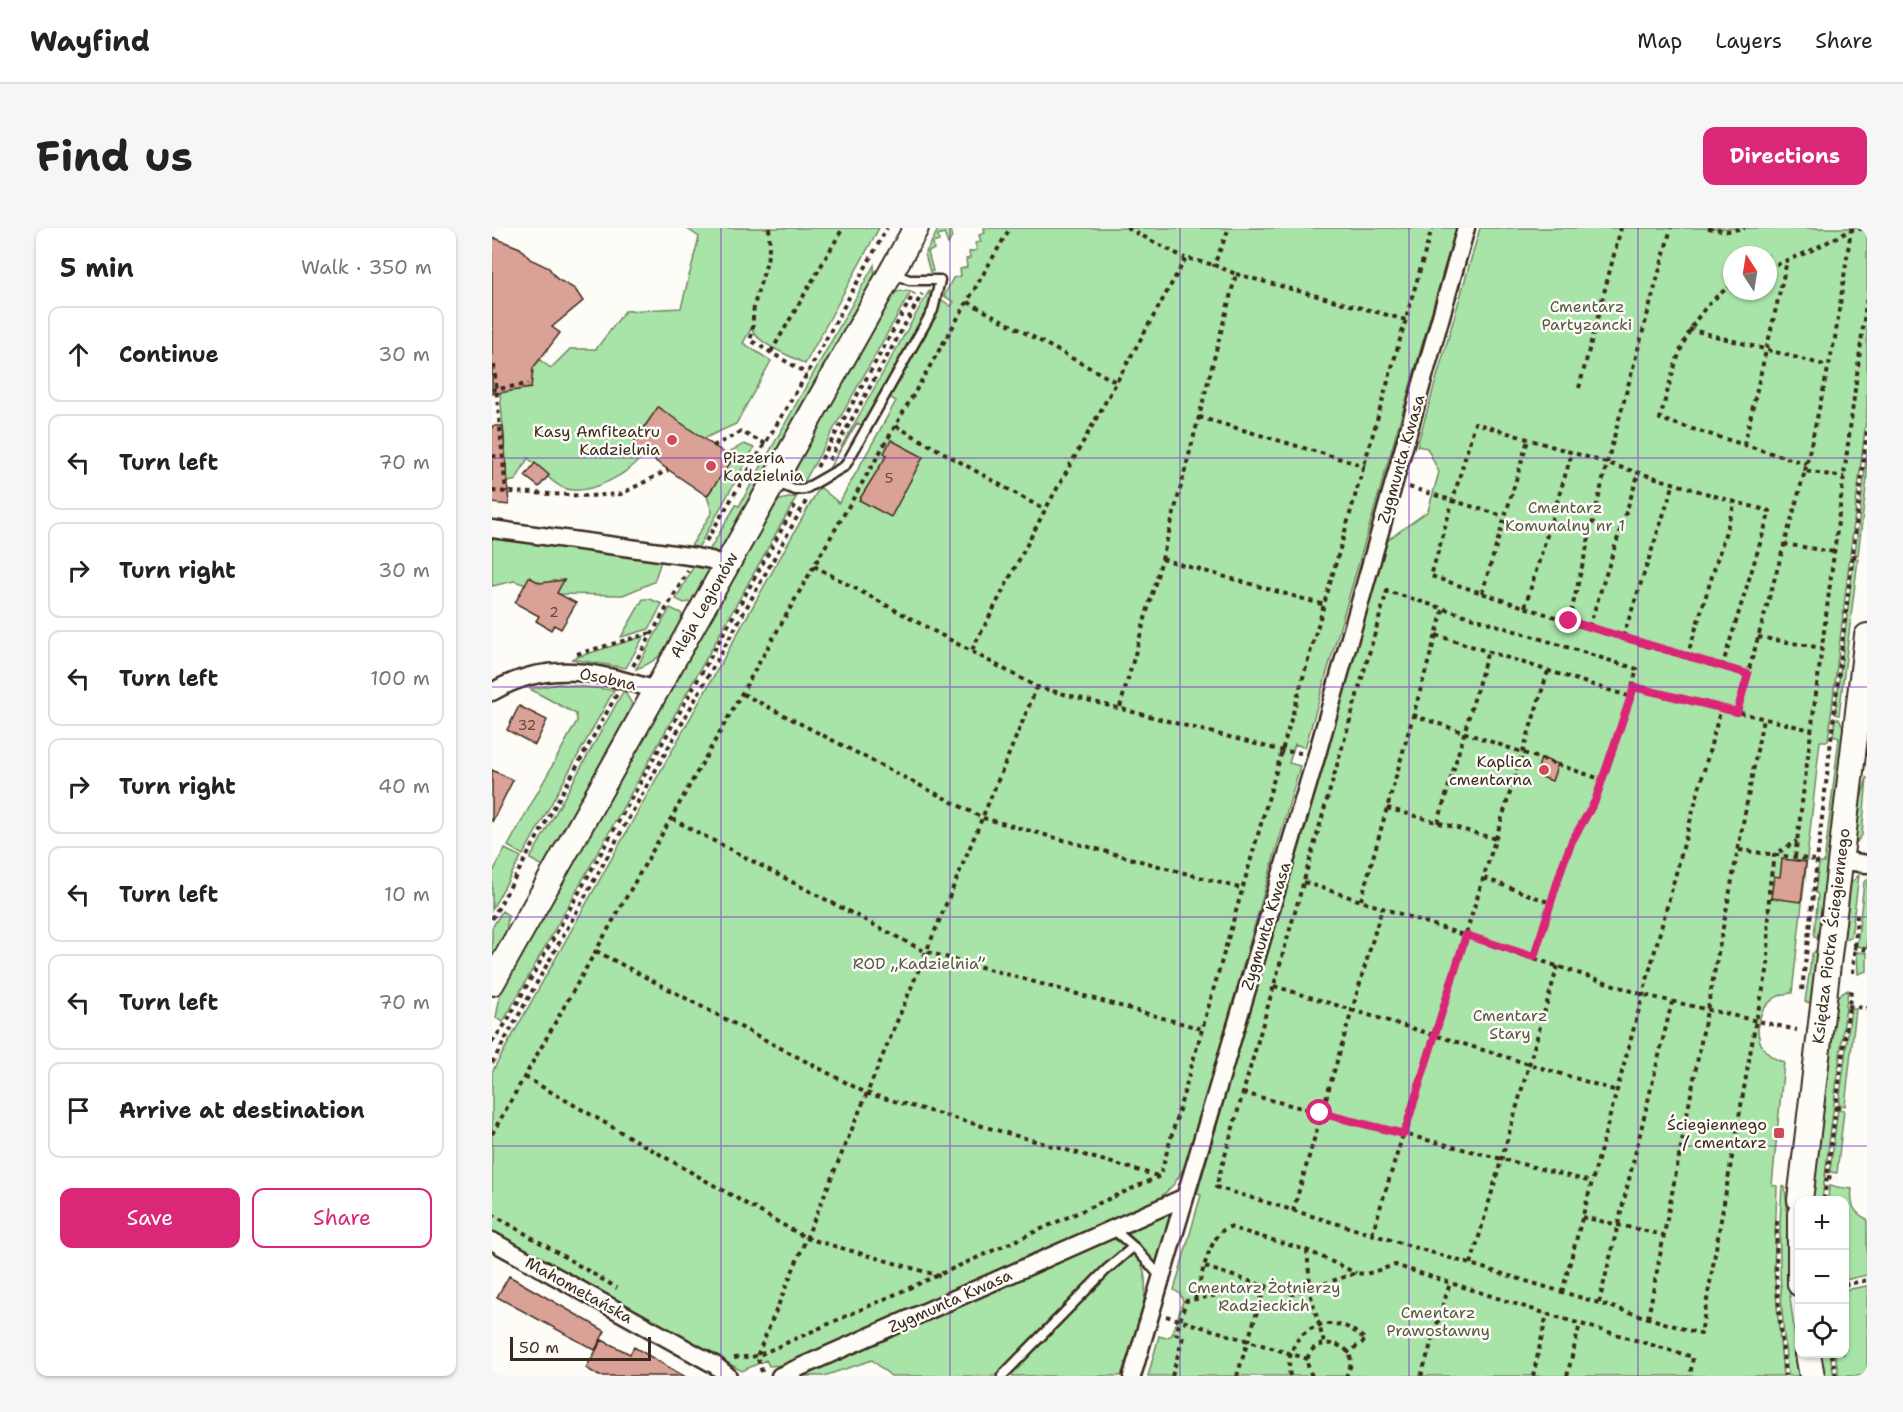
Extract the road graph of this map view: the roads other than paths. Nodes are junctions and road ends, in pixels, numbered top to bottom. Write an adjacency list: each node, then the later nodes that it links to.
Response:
1 (916, 228): 3 (street, Aleja Legionów)
2 (1466, 228): 14 (street, Zygmunta Kwasa)
3 (891, 273): 4 (street, Aleja Legionów); 4 (lane)
4 (774, 482): 6 (street, Aleja Legionów)
5 (492, 529): 6 (street)
6 (726, 567): 8 (street, Aleja Legionów)
7 (1867, 636): 10 (street, Księdza Piotra Ściegiennego)
8 (656, 690): 9 (street, Osobna); 12 (street, Aleja Legionów)
9 (492, 692)
10 (1840, 860): 11 (street); 13 (street, Księdza Piotra Ściegiennego)
11 (1867, 864)
12 (492, 983)
13 (1800, 1196)
14 (1185, 1197): 15 (street, Zygmunta Kwasa); 18 (street)
15 (1113, 1229): 17 (lane); 21 (street, Zygmunta Kwasa)
16 (492, 1241): 20 (street, Mahometańska)
17 (1133, 1247): 18 (lane); 22 (lane)
18 (1161, 1278): 23 (street)
19 (1809, 1358): 24 (street)
20 (728, 1376)
21 (780, 1376)
22 (1002, 1376)
23 (1132, 1376)
24 (1812, 1376)

